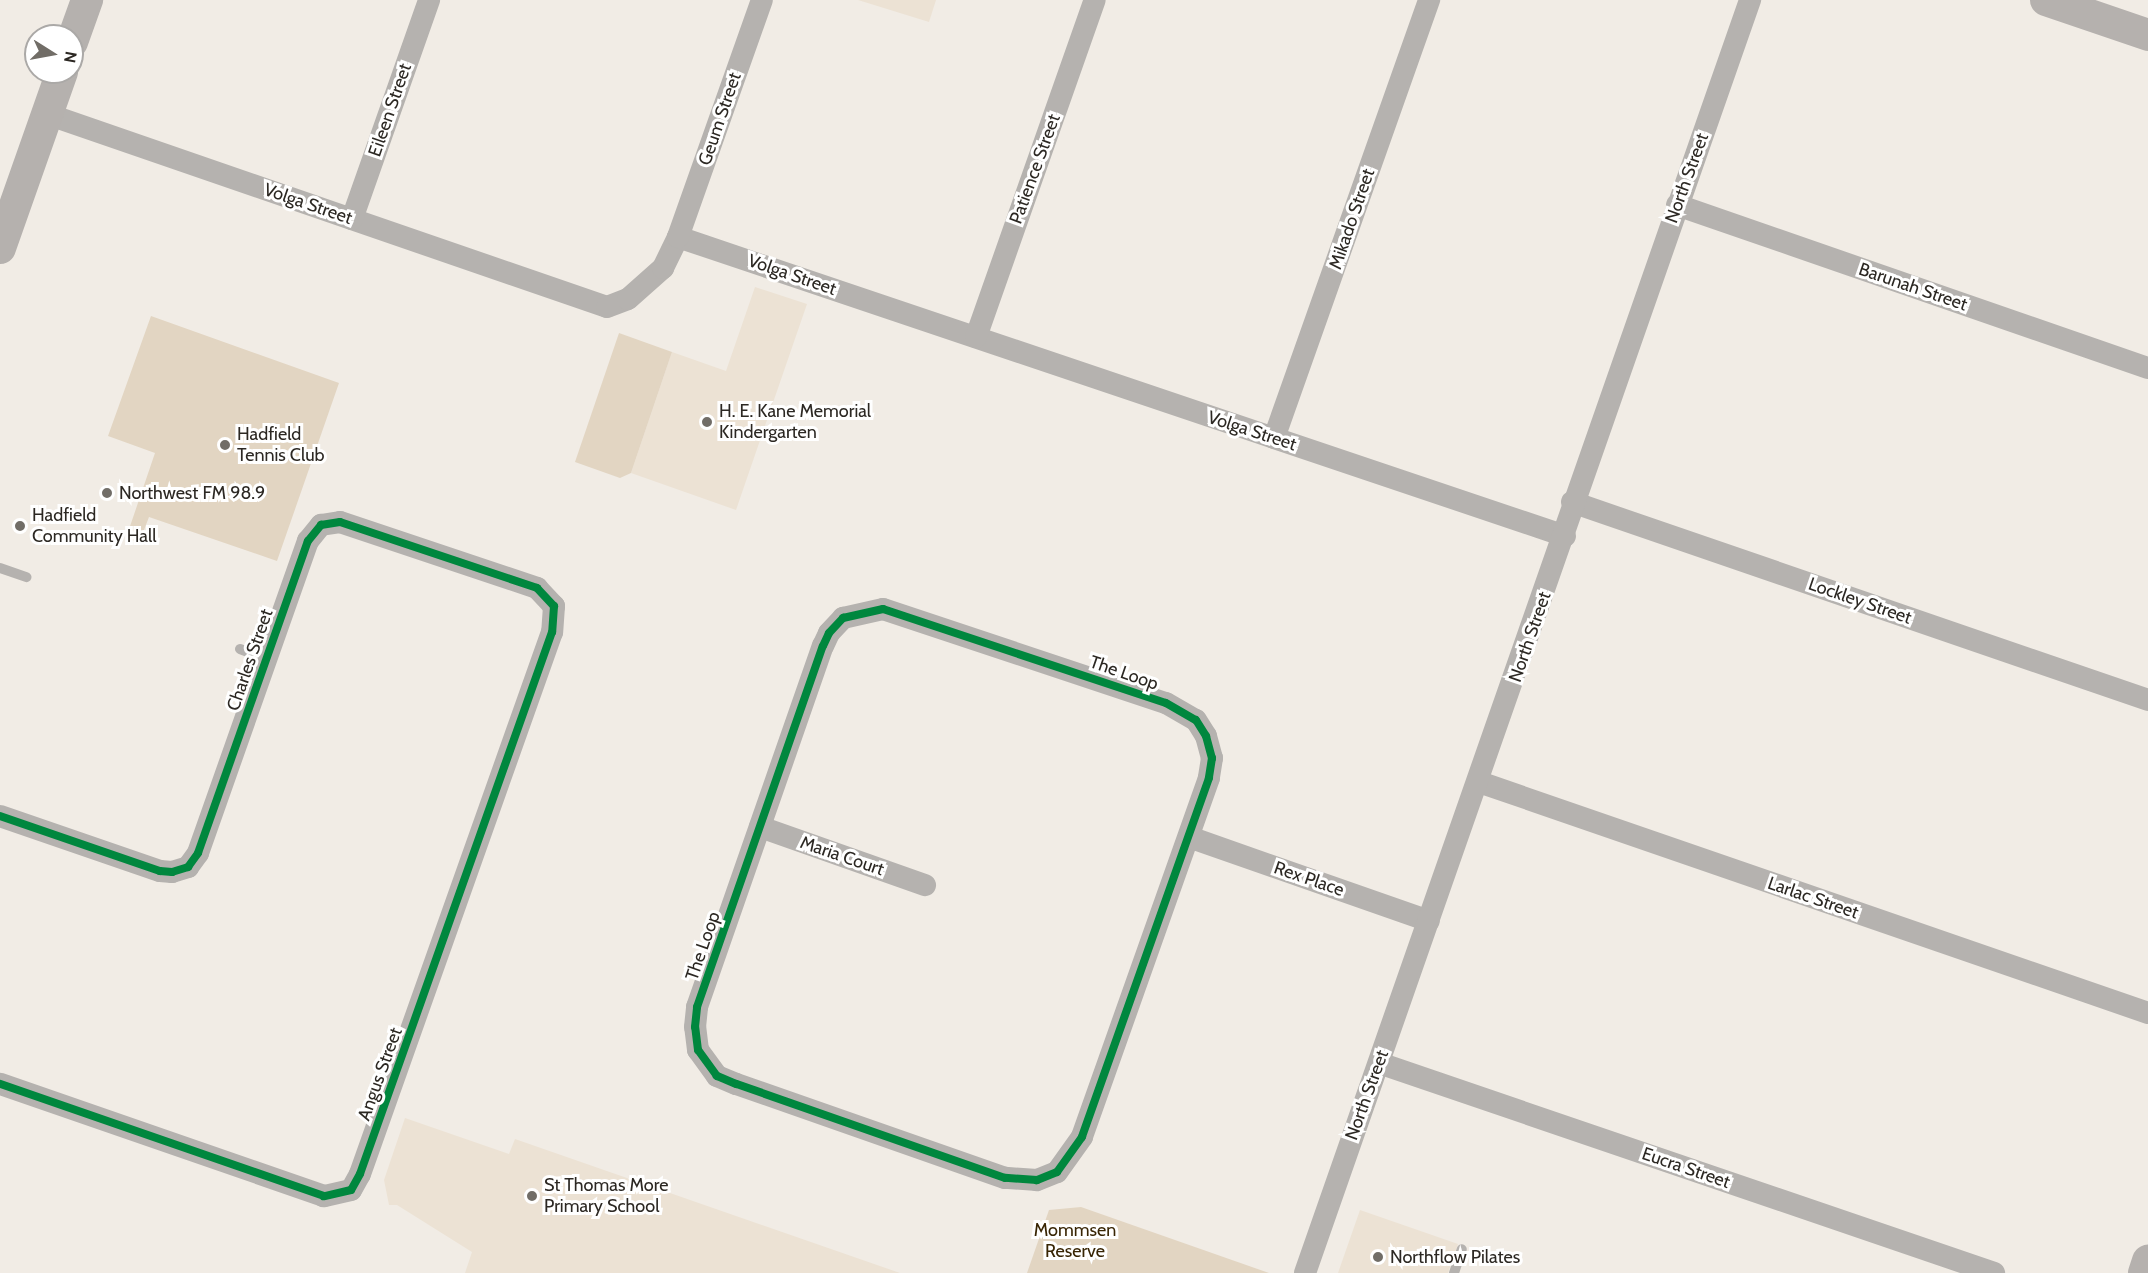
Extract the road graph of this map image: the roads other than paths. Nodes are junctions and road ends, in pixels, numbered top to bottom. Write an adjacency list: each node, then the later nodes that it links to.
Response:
1 (87, 0): 8 (street)
2 (429, 0): 14 (street, Eileen Street)
3 (762, 0): 15 (street, Geum Street)
4 (1095, 0): 17 (street, Patience Street)
5 (1429, 0): 19 (street, Mikado Street)
6 (1750, 0): 13 (street, North Street)
7 (2046, 0): 9 (street)
8 (78, 24)
9 (2148, 35)
10 (58, 84): 11 (street)
11 (47, 114): 12 (street); 14 (street, Volga Street)
12 (9, 195): 16 (street)
13 (1677, 206): 18 (street, Barunah Street); 20 (street, North Street)
14 (352, 219): 15 (street, Volga Street)
15 (678, 237): 17 (street, Volga Street)
16 (0, 248)
17 (976, 337): 19 (street, Volga Street)
18 (2148, 368)
19 (1275, 438): 21 (street, Volga Street)
20 (1572, 502): 21 (street, North Street); 27 (street, Lockley Street)
21 (1565, 536): 28 (street, North Street)
22 (0, 568): 23 (lane)
23 (26, 577)
24 (556, 616): 26 (street, Charles Street); 36 (street, Angus Street)
25 (240, 649): 26 (lane)
26 (266, 659): 29 (street, Charles Street)
27 (2148, 700)
28 (1479, 782): 33 (street, North Street); 34 (street, Larlac Street)
29 (0, 816)
30 (760, 827): 31 (street, The Loop); 31 (street, The Loop); 32 (street, Maria Court)
31 (1189, 837): 33 (street, Rex Place)
32 (925, 885)
33 (1429, 921): 35 (street, North Street)
34 (2148, 1013)
35 (1379, 1063): 39 (street, North Street); 41 (street, Eucra Street)
36 (0, 1084)
37 (1462, 1249): 40 (lane)
38 (2148, 1261): 42 (street)
39 (1305, 1273)
40 (1454, 1273)
41 (1994, 1273)
42 (2144, 1273)

